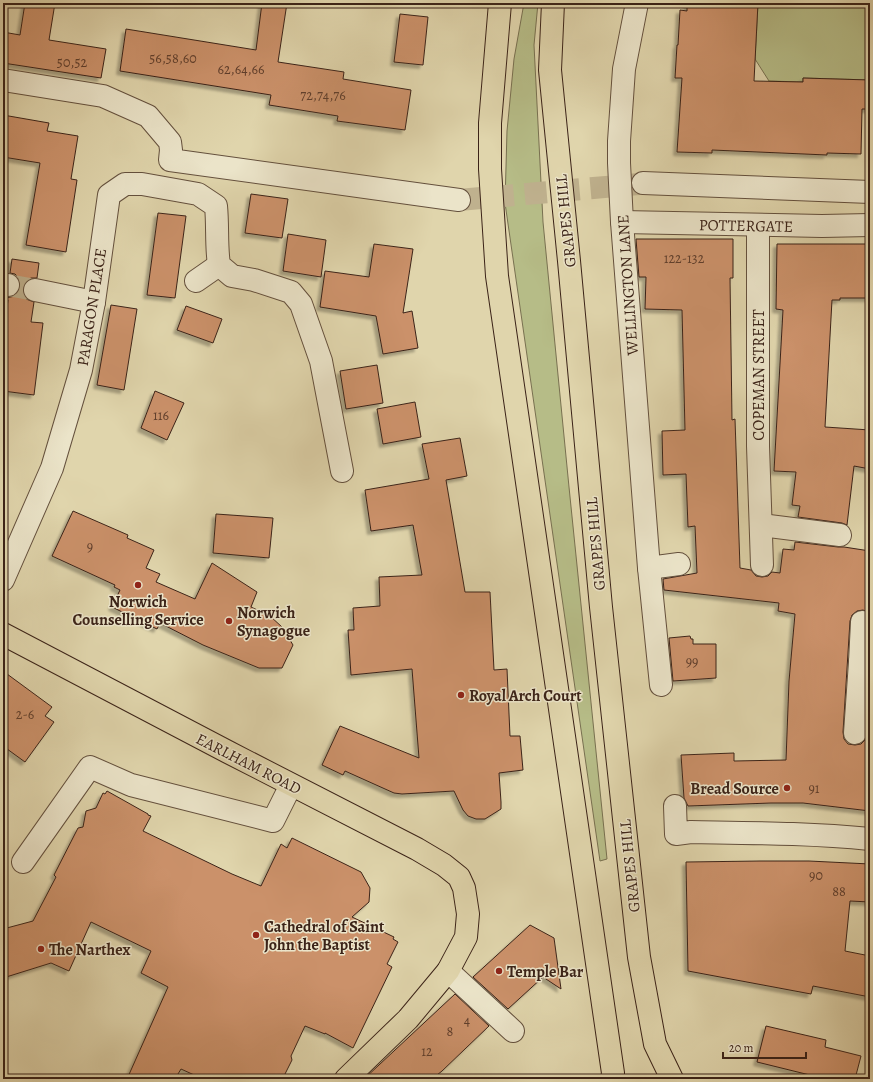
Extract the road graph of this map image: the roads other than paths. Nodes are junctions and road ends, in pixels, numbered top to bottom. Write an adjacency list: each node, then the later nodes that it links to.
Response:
1 (500, 3): 34 (main road)
2 (553, 3): 35 (main road, GRAPES HILL)
3 (637, 3): 8 (street, WELLINGTON LANE)
4 (3, 80): 7 (street)
5 (643, 183): 6 (street)
6 (870, 192)
7 (459, 200)
8 (622, 222): 9 (street, POTTERGATE); 20 (street, WELLINGTON LANE)
9 (758, 225): 10 (street, POTTERGATE); 16 (street, COPEMAN STREET)
10 (870, 225)
11 (220, 265): 12 (street); 14 (street, PARAGON PLACE); 15 (street)
12 (196, 281)
13 (35, 290): 14 (street)
14 (94, 302): 21 (street, PARAGON PLACE)
15 (342, 471)
16 (761, 525): 17 (street); 19 (street, COPEMAN STREET)
17 (840, 535)
18 (679, 564): 20 (street)
19 (762, 565)
20 (649, 568): 25 (street, WELLINGTON LANE)
21 (3, 580)
22 (862, 622): 24 (street)
23 (3, 634): 27 (main road, EARLHAM ROAD)
24 (865, 663): 26 (street)
25 (662, 685)
26 (855, 734)
27 (291, 785): 30 (street); 31 (main road, EARLHAM ROAD)
28 (675, 806): 29 (street)
29 (870, 839)
30 (23, 862)
31 (448, 970): 32 (street); 33 (main road, EARLHAM ROAD)
32 (513, 1031)
33 (346, 1079)
34 (612, 1079)
35 (672, 1079)

